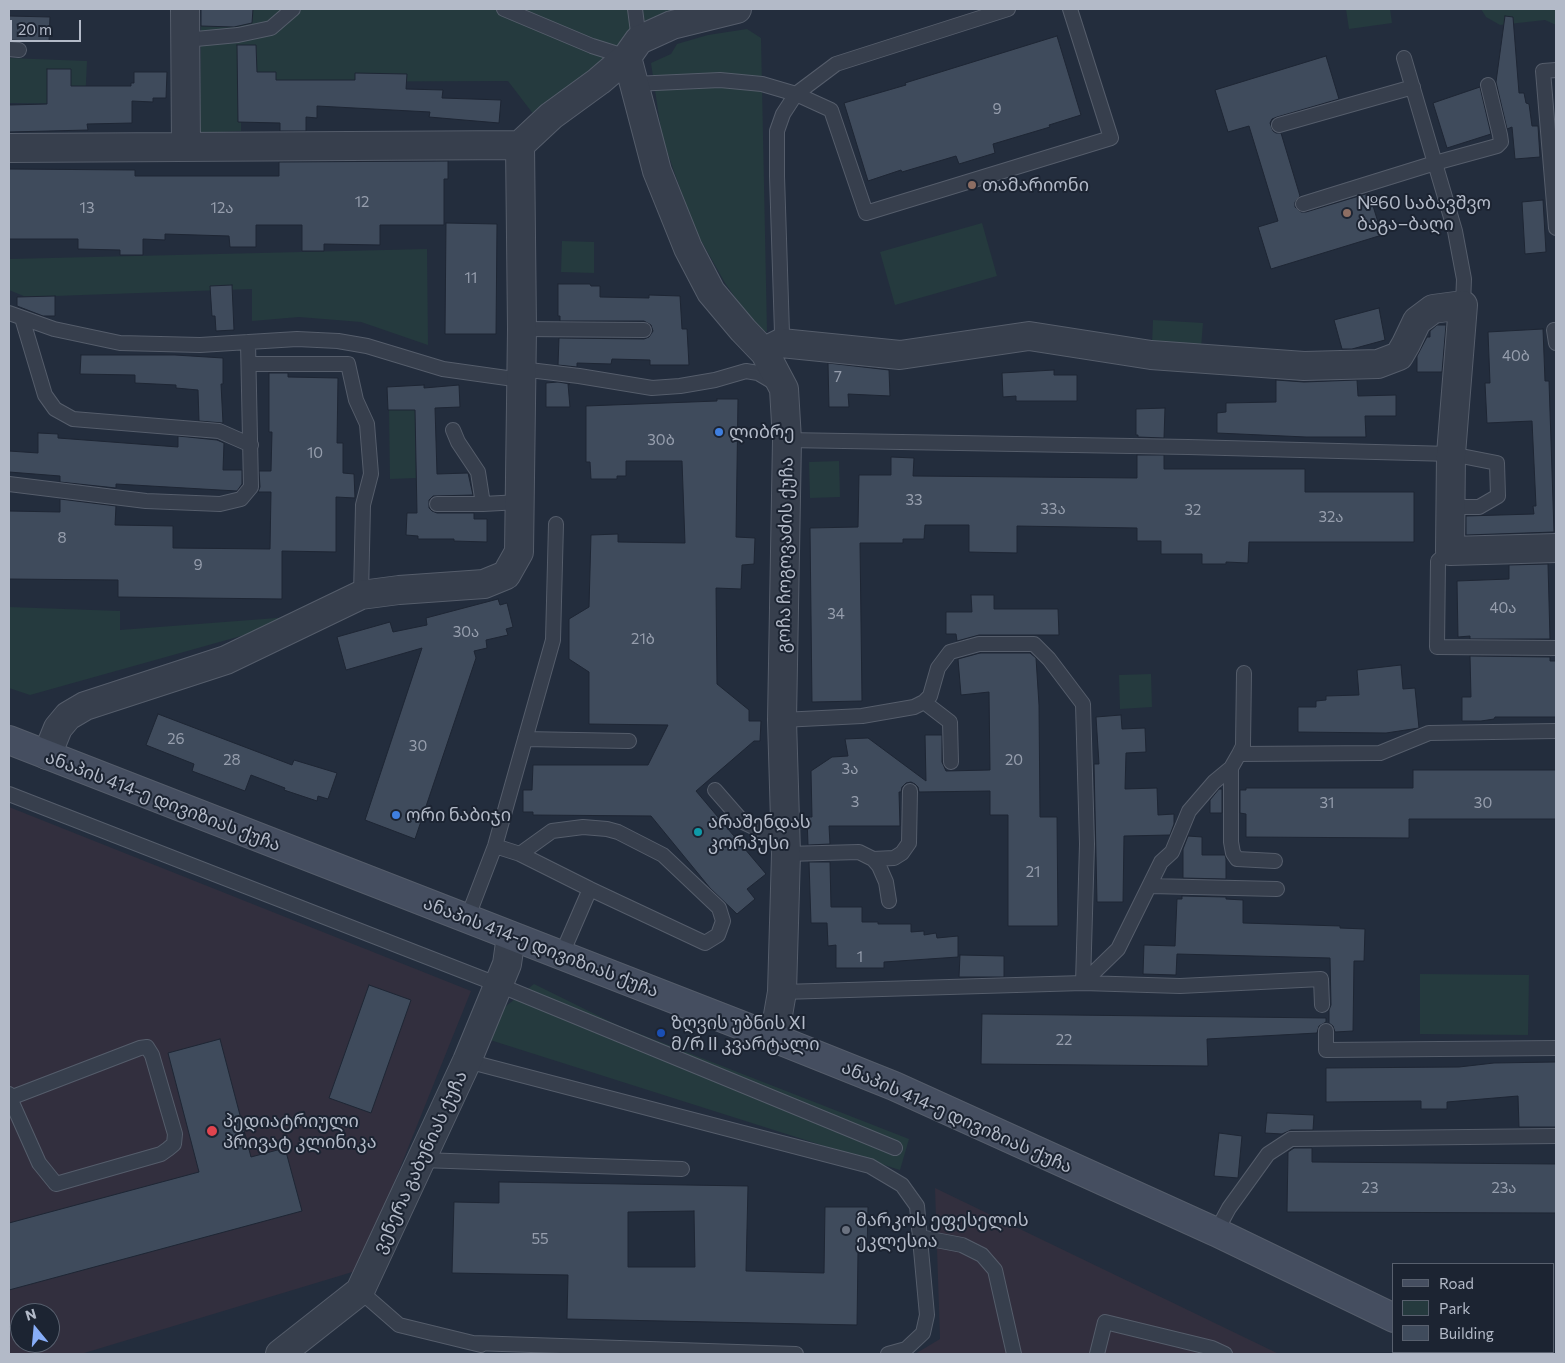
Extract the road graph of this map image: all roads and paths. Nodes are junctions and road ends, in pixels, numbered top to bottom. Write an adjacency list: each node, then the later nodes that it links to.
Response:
1 (186, 9): 8 (street)
2 (293, 9): 8 (lane)
3 (504, 9): 9 (lane)
4 (635, 9): 9 (lane)
5 (737, 9): 9 (street)
6 (1008, 9): 15 (lane)
7 (1070, 9): 15 (lane)
8 (185, 40): 18 (street)
9 (633, 48): 12 (street, გოჩა ჩოგოვაძის ქუჩა); 17 (street)
10 (1404, 58): 14 (lane)
11 (1556, 70): 22 (lane)
12 (634, 84): 15 (lane); 28 (street, გოჩა ჩოგოვაძის ქუჩა)
13 (1488, 85): 20 (lane)
14 (1413, 87): 16 (lane); 20 (lane)
15 (796, 94): 28 (lane)
16 (1279, 125)
17 (520, 145): 18 (street); 25 (street)
18 (186, 146): 19 (street)
19 (9, 148)
20 (1435, 163): 21 (lane); 23 (lane)
21 (1303, 204)
22 (1556, 228)
23 (1463, 305): 28 (street); 35 (street)
24 (15, 316): 27 (lane); 34 (lane)
25 (522, 329): 26 (lane); 30 (street)
26 (644, 330)
27 (248, 342): 29 (lane); 30 (lane)
28 (773, 348): 31 (street, გოჩა ჩოგოვაძის ქუჩა)
29 (249, 364): 34 (lane); 44 (lane)
30 (522, 374): 31 (lane); 37 (street)
31 (784, 389): 33 (street, გოჩა ჩოგოვაძის ქუჩა)
32 (453, 430): 39 (lane)
33 (787, 440): 35 (lane); 48 (street, გოჩა ჩოგოვაძის ქუჩა)
34 (251, 445): 36 (lane)
35 (1450, 454): 40 (street); 40 (lane)
36 (9, 484)
37 (520, 502): 39 (lane); 44 (street)
38 (437, 504): 39 (lane)
39 (483, 504)
40 (1450, 507): 43 (street)
41 (556, 524): 51 (lane)
42 (1556, 548): 43 (street)
43 (1450, 550): 45 (lane)
44 (361, 595): 54 (street)
45 (1556, 648)
46 (1244, 673): 53 (lane)
47 (924, 702): 48 (lane); 55 (lane); 72 (lane)
48 (782, 720): 60 (street, გოჩა ჩოგოვაძის ქუჩა)
49 (1556, 731): 53 (lane)
50 (9, 740): 54 (main road, ანაპის 414-ე დივიზიას ქუჩა)
51 (525, 740): 52 (lane); 61 (lane)
52 (629, 741)
53 (1239, 754): 56 (lane)
54 (47, 755): 69 (main road, ანაპის 414-ე დივიზიას ქუჩა)
55 (951, 762)
56 (1231, 768): 64 (lane); 65 (lane)
57 (715, 790): 60 (lane)
58 (910, 791): 63 (lane)
59 (9, 794): 73 (lane)
60 (786, 844): 63 (lane); 74 (street, გოჩა ჩოგოვაძის ქუჩა)
61 (495, 846): 62 (lane); 69 (lane)
62 (520, 854): 66 (lane); 66 (lane)
63 (873, 859): 68 (lane)
64 (1275, 861)
65 (1150, 886): 67 (lane); 72 (lane)
66 (590, 889): 71 (lane)
67 (1277, 889)
68 (889, 901)
69 (467, 919): 70 (main road, ანაპის 414-ე დივიზიას ქუჩა)
70 (511, 936): 71 (main road, ანაპის 414-ე დივიზიას ქუჩა); 73 (street, ვენერა გაბუნიას ქუჩა)
71 (561, 956): 77 (main road, ანაპის 414-ე დივიზიას ქუჩა)
72 (1083, 983): 74 (lane); 75 (lane)
73 (499, 985): 79 (street, ვენერა გაბუნიას ქუჩა); 82 (lane)
74 (782, 992): 77 (street, გოჩა ჩოგოვაძის ქუჩა)
75 (1322, 1005)
76 (1326, 1030): 78 (lane)
77 (774, 1038): 85 (main road, ანაპის 414-ე დივიზიას ქუჩა)
78 (1556, 1048)
79 (467, 1061): 83 (street, ვენერა გაბუნიას ქუჩა); 86 (lane)
80 (9, 1096): 80 (lane)
81 (1556, 1136): 85 (lane)
82 (896, 1148)
83 (420, 1160): 84 (lane); 87 (street, ვენერა გაბუნიას ქუჩა)
84 (682, 1169)
85 (1216, 1232): 88 (main road, ანაპის 414-ე დივიზიას ქუჩა)
86 (920, 1237): 93 (lane); 94 (lane)
87 (360, 1291): 89 (lane); 90 (street, ვენერა გაბუნიას ქუჩა)
88 (1392, 1317)
89 (473, 1343): 91 (lane); 92 (lane)
90 (280, 1354)
91 (523, 1354)
92 (796, 1354)
93 (888, 1354)
94 (1014, 1354)
95 (1098, 1354): 96 (lane)
96 (1225, 1354)

